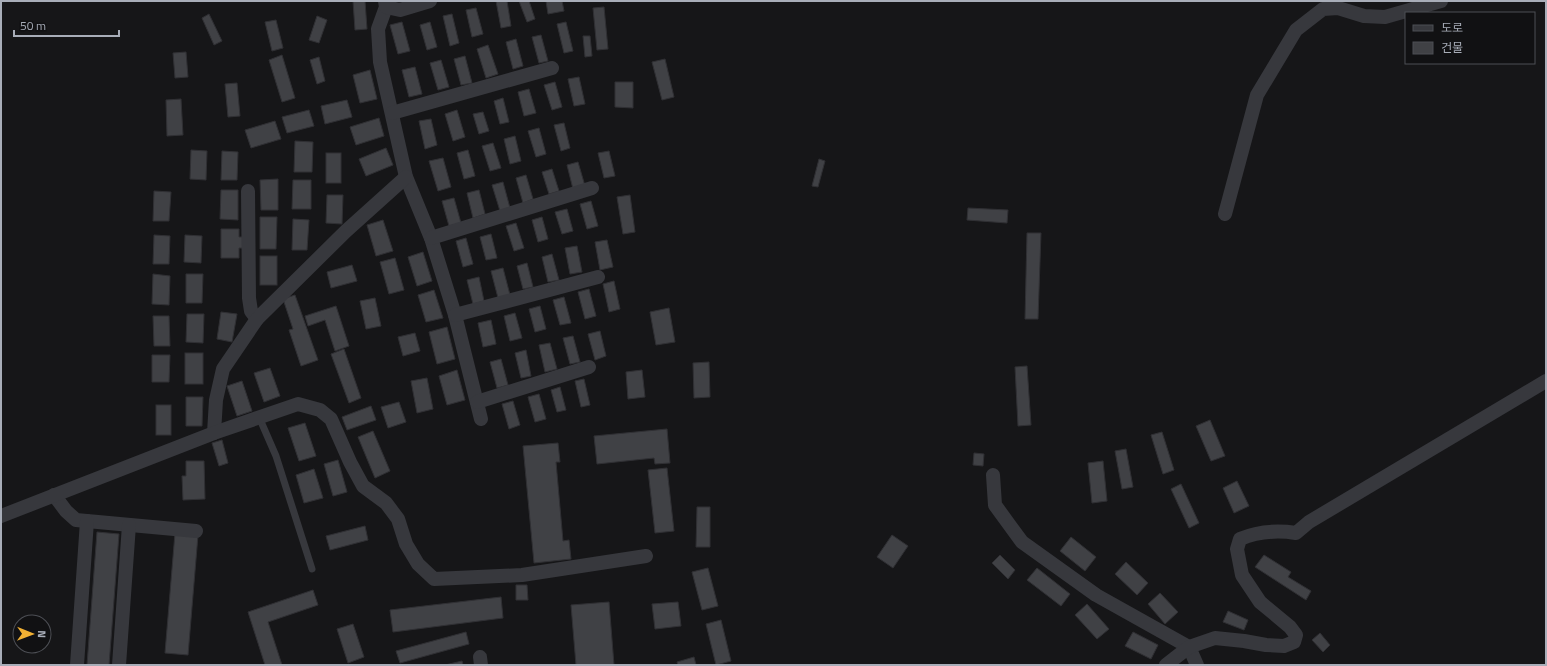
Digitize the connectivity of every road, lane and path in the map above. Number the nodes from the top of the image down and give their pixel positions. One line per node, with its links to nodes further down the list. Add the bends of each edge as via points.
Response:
1 (430, 1): 3 (street, via 400,10)
2 (1441, 1): 9 (street, via 1384,17 1364,16 1338,8 1323,9 1296,30 1257,95)
3 (386, 4): 5 (street, via 378,29 380,62)
4 (552, 68): 5 (street)
5 (392, 113): 6 (street)
6 (406, 177): 10 (street); 13 (street, via 346,231)
7 (592, 188): 10 (street)
8 (248, 191): 13 (street, via 248,298 251,311)
9 (1226, 214)
10 (431, 238): 12 (street)
11 (598, 277): 12 (street)
12 (455, 315): 16 (street)
13 (257, 319): 19 (street, via 223,369 216,400)
14 (589, 367): 16 (street)
15 (1546, 381): 28 (street, via 1309,522 1296,533 1265,531 1240,539 1237,549 1242,575 1260,602 1290,627 1296,635 1294,642 1284,646 1215,638)
16 (477, 402): 18 (street)
17 (259, 417): 19 (street); 26 (street, via 298,404 320,410 331,419 363,486 386,504 398,519 406,544 418,564 434,579 522,574); 27 (lane, via 276,456)
18 (481, 419)
19 (214, 433): 21 (street)
20 (993, 475): 28 (street, via 995,506 1022,542 1096,595)
21 (54, 495): 22 (street); 23 (street, via 76,520)
22 (1, 516)
23 (87, 521): 24 (street); 29 (street)
24 (129, 525): 25 (street); 30 (street)
25 (196, 531)
26 (646, 556)
27 (312, 569)
28 (1189, 647): 31 (street); 32 (street)
29 (77, 665)
30 (119, 665)
31 (1166, 665)
32 (1197, 665)

